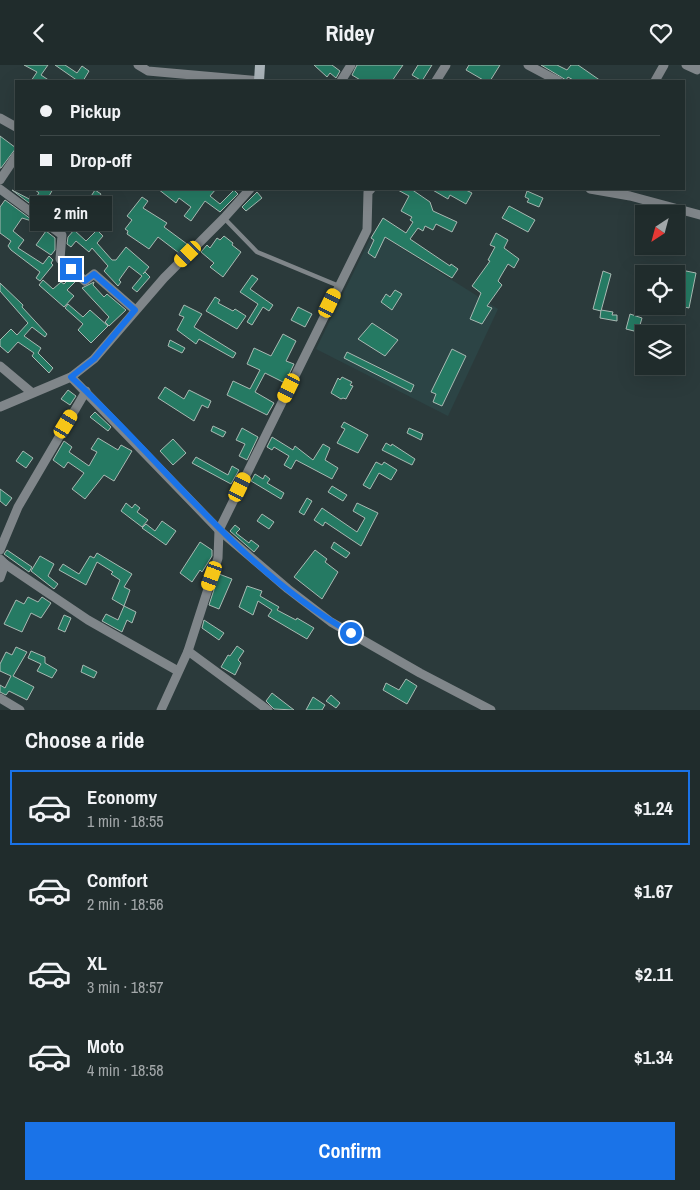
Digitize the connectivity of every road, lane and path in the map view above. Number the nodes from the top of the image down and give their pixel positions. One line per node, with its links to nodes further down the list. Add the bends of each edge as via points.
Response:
1 (138, 65): 9 (street, via 148,71)
2 (260, 65): 10 (street)
3 (351, 65): 11 (street)
4 (446, 65): 12 (street)
5 (528, 65): 13 (street)
6 (664, 65): 14 (street)
7 (686, 65): 8 (street, via 697,70)
8 (700, 65)
9 (249, 80)
10 (260, 80)
11 (341, 80)
12 (437, 80)
13 (556, 80)
14 (656, 80)
15 (0, 118): 16 (street)
16 (15, 126)
17 (15, 158): 18 (street)
18 (0, 180)
19 (0, 189): 27 (street, via 62,235 60,259 65,264 85,281 94,274)
20 (249, 190): 25 (street)
21 (370, 190): 26 (street, via 367,230)
22 (600, 190): 23 (street)
23 (631, 193): 24 (street)
24 (700, 215)
25 (224, 218): 26 (lane, via 257,252); 27 (street)
26 (339, 286): 33 (street)
27 (135, 310): 29 (street, via 94,359)
28 (0, 365): 31 (street)
29 (71, 377): 30 (street); 31 (street)
30 (86, 391): 33 (street); 34 (street, via 18,507)
31 (31, 392): 32 (street)
32 (0, 407)
33 (219, 530): 37 (street, via 218,558); 43 (street, via 332,622)
34 (0, 549)
35 (2, 561): 36 (street); 38 (street, via 88,620)
36 (0, 578)
37 (188, 651): 38 (street); 42 (street)
38 (178, 671): 41 (street)
39 (0, 698): 40 (street)
40 (20, 710)
41 (161, 710)
42 (268, 710)
43 (491, 710)

